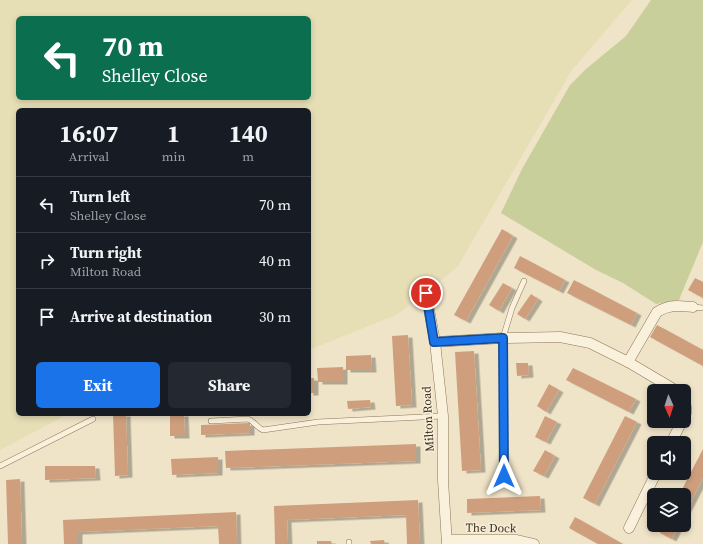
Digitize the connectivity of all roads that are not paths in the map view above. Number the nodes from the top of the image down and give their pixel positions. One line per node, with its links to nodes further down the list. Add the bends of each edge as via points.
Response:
1 (524, 281): 5 (lane)
2 (426, 293): 6 (street, Milton Road)
3 (692, 307): 4 (lane); 7 (street, via 671,306 657,312)
4 (703, 308)
5 (503, 338): 6 (street); 7 (street, via 560,337 590,343); 13 (lane)
6 (434, 342): 9 (street, Milton Road)
7 (628, 362): 8 (street)
8 (665, 384)
9 (443, 416): 11 (lane, via 318,422 263,430 248,419); 16 (street, Milton Road, via 443,480)
10 (93, 419): 12 (lane)
11 (211, 421)
12 (0, 466)
13 (504, 476)
14 (653, 480): 15 (street)
15 (629, 528)
16 (447, 542): 17 (street, The Dock, via 517,540)
17 (534, 544)

